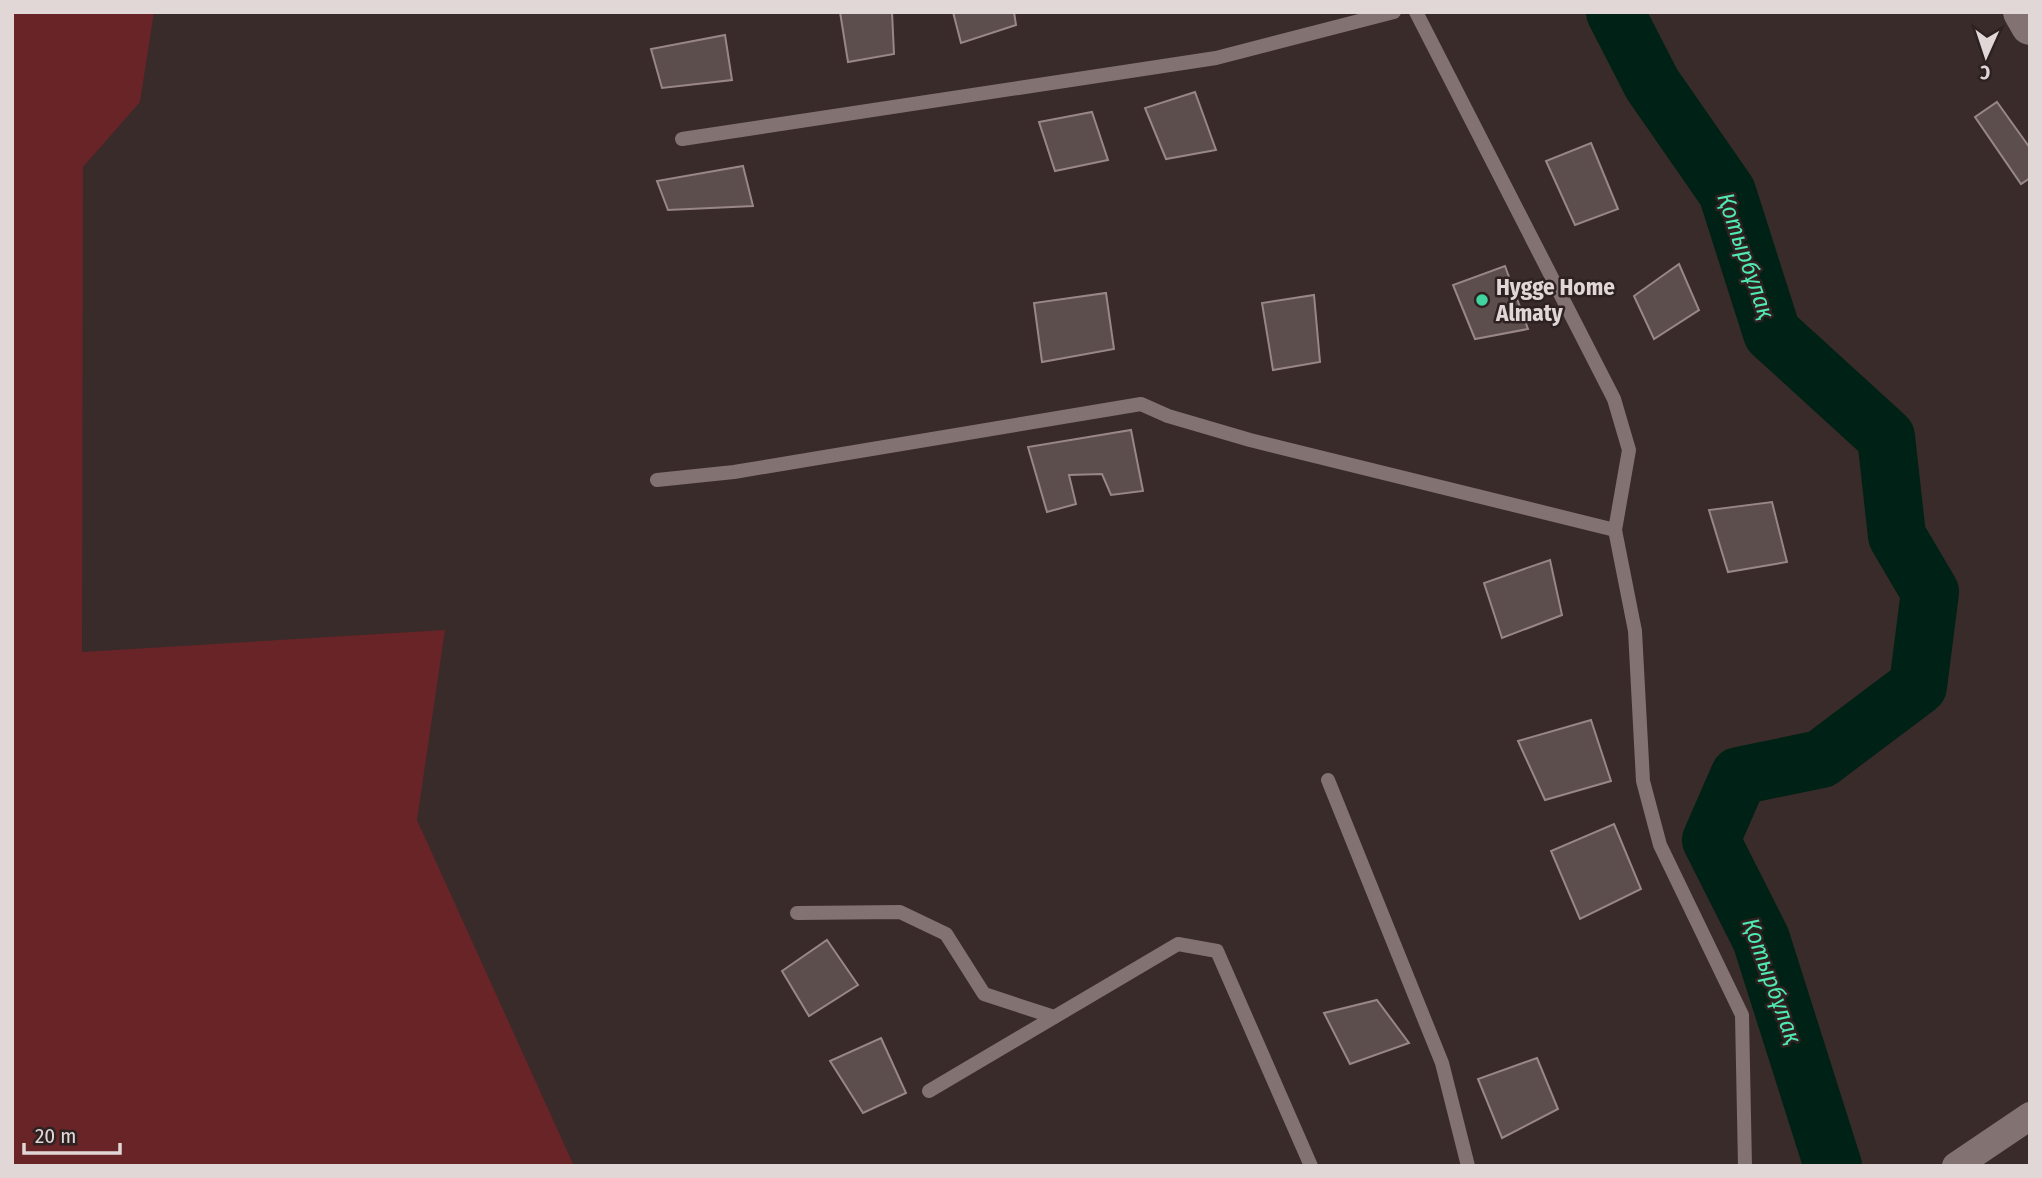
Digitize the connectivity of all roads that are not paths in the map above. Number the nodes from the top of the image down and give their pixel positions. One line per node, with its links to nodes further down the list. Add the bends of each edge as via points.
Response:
1 (1394, 12): 5 (lane, via 1216,58)
2 (1416, 12): 7 (lane, via 1614,399 1629,450)
3 (2022, 12): 4 (street)
4 (2030, 26)
5 (682, 139)
6 (657, 480): 7 (lane, via 734,472 1141,404 1250,440)
7 (1615, 530): 15 (lane, via 1635,631 1643,781 1660,845 1742,1016)
8 (1328, 780): 14 (lane, via 1442,1063)
9 (797, 914): 10 (lane, via 900,912 946,934 984,994)
10 (1054, 1017): 11 (lane); 13 (lane, via 1178,944 1217,951)
11 (929, 1091)
12 (2030, 1116): 16 (street)
13 (1311, 1166)
14 (1468, 1166)
15 (1745, 1166)
16 (1956, 1166)

